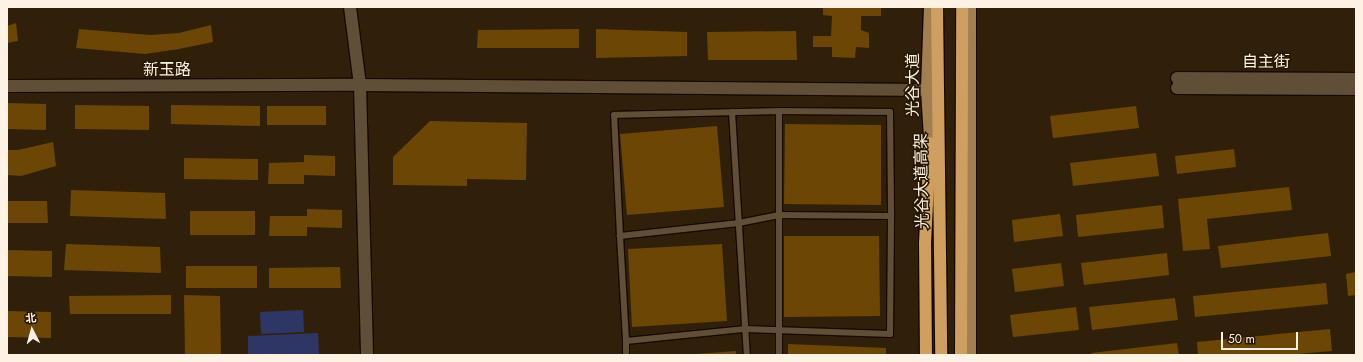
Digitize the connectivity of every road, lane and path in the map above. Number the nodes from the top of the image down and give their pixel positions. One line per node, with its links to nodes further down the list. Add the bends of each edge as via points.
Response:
1 (350, 7): 8 (street)
2 (931, 7): 6 (highway); 11 (main road, 光谷大道)
3 (936, 7): 6 (highway, 光谷大道高架)
4 (962, 7): 19 (highway)
5 (970, 7): 32 (main road)
6 (936, 64): 29 (highway, 光谷大道高架)
7 (1356, 79): 10 (street, 自主街, via 1177,83)
8 (360, 85): 9 (street, 新玉路); 11 (street, 新玉路); 23 (street)
9 (7, 86)
10 (1356, 89)
11 (927, 90): 14 (main road, 光谷大道)
12 (779, 111): 13 (lane); 15 (lane); 16 (lane, via 890,112)
13 (732, 112): 17 (lane); 18 (lane, via 614,115)
14 (930, 143): 27 (highway); 28 (main road, 光谷大道, via 935,225)
15 (779, 215): 16 (lane); 17 (lane); 21 (lane)
16 (891, 216): 21 (lane, via 890,334)
17 (739, 223): 18 (lane); 20 (lane)
18 (620, 236): 22 (lane)
19 (961, 322): 30 (highway); 31 (highway)
20 (745, 329): 21 (lane); 22 (lane); 25 (lane)
21 (779, 330): 26 (lane)
22 (626, 341): 24 (lane)
23 (367, 355)
24 (626, 355)
25 (747, 355)
26 (779, 355)
27 (926, 355)
28 (936, 355)
29 (941, 355)
30 (960, 355)
31 (967, 355)
32 (970, 355)

